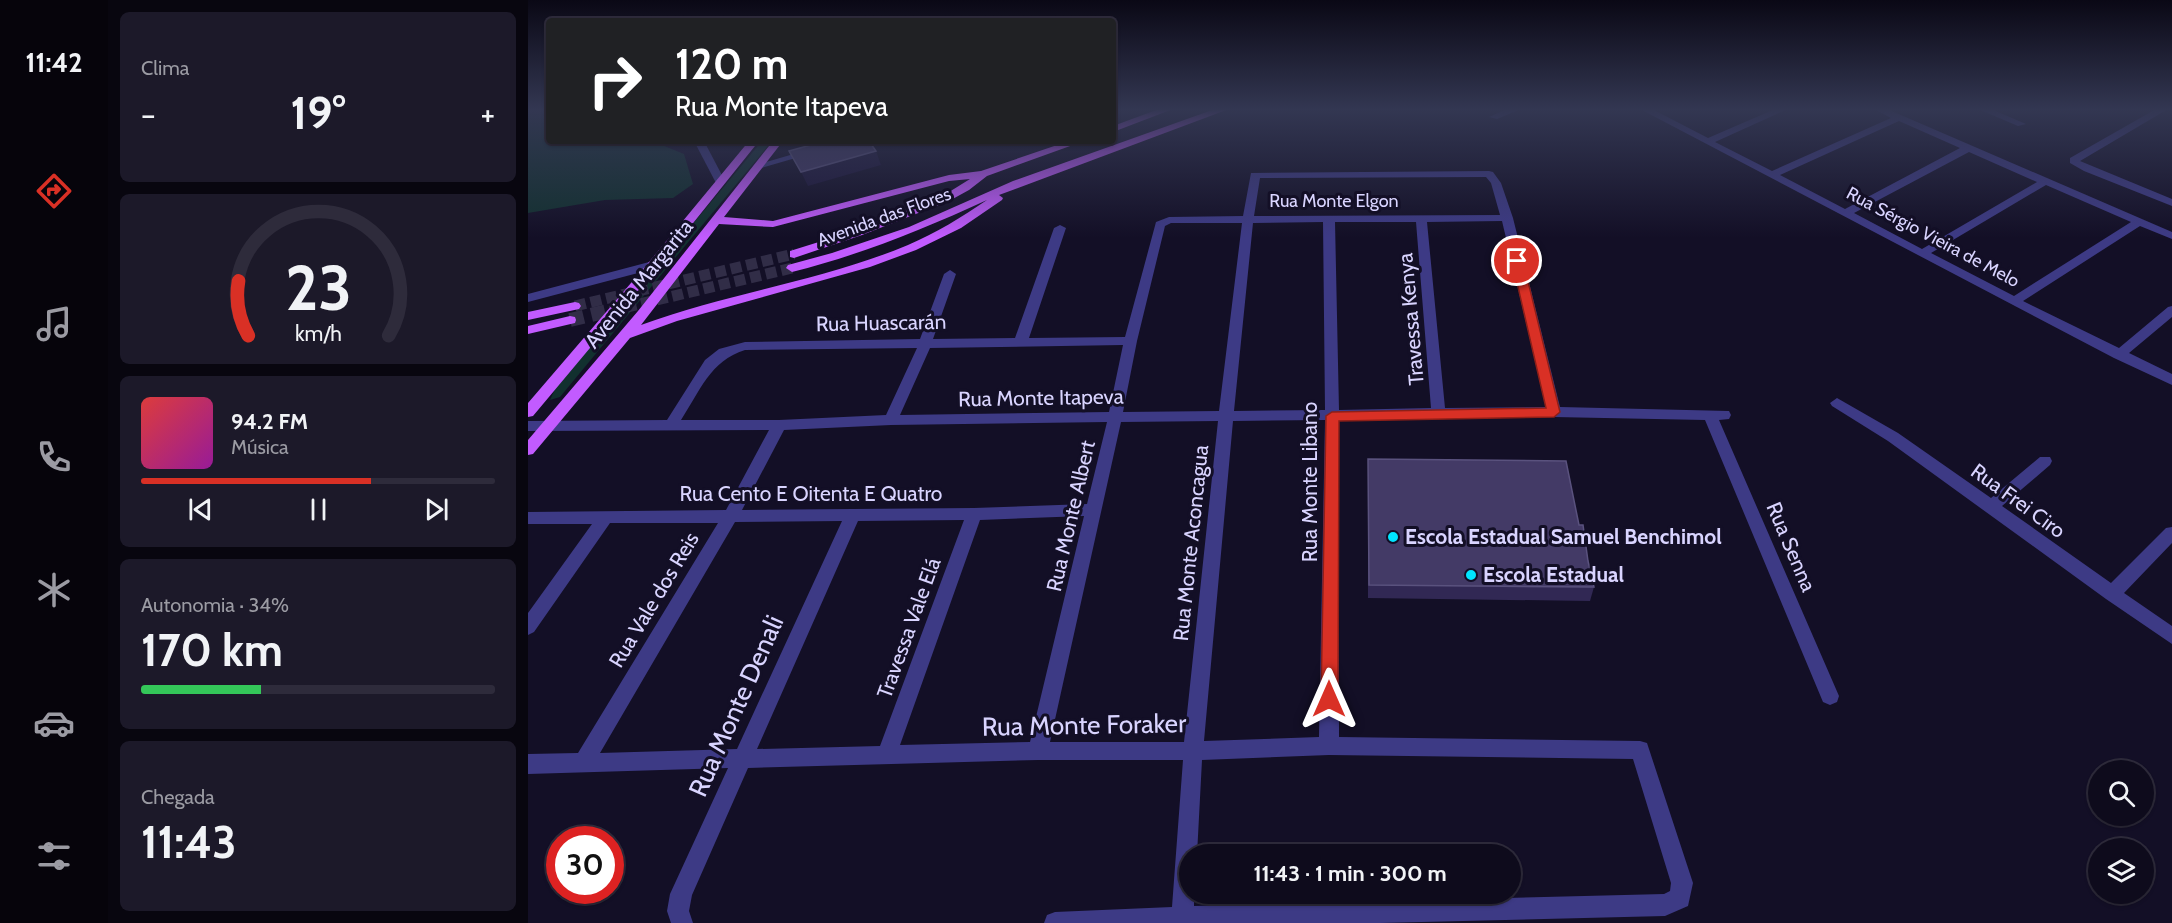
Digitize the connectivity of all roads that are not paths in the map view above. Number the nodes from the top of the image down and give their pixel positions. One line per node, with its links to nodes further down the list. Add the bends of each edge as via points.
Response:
1 (705, 152): 15 (street)
2 (745, 152): 15 (main road, Avenida Margarita)
3 (769, 152): 12 (main road, Avenida Margarita)
4 (809, 152): 12 (street)
5 (1047, 152): 13 (main road, Avenida das Flores)
6 (1104, 152): 17 (main road, Avenida das Flores)
7 (1730, 152): 14 (street, Rua Sérgio Vieira de Melo)
8 (1814, 152): 14 (street)
9 (1960, 152): 19 (street)
10 (1978, 152): 16 (street)
11 (2086, 152): 18 (street, via 2075,162)
12 (758, 166): 24 (main road, Avenida Margarita)
13 (983, 174): 24 (main road, via 938,181 773,224); 30 (main road, Avenida das Flores, via 945,199)
14 (1773, 174): 19 (street, Rua Sérgio Vieira de Melo)
15 (720, 181): 31 (main road, Avenida Margarita)
16 (2046, 181): 26 (street); 29 (street)
17 (1017, 183): 32 (main road, Avenida das Flores, via 913,229); 41 (main road, via 963,222 899,251 667,319)
18 (2172, 203)
19 (1846, 212): 29 (street, Rua Sérgio Vieira de Melo)
20 (1507, 218): 21 (street, Rua Monte Aconcagua, via 1496,183 1489,174 1256,174); 23 (street, Rua Monte Elgon); 49 (street)
21 (1248, 219): 22 (street, Rua Monte Elgon); 25 (street, Rua Monte Elgon); 52 (street, Rua Monte Aconcagua)
22 (1329, 219): 23 (street, Rua Monte Elgon); 53 (street, Rua Monte Libano)
23 (1421, 219): 50 (street, Travessa Kenya)
24 (717, 220): 41 (main road, Avenida Margarita)
25 (1162, 222): 43 (street, Rua Monte Albert)
26 (2139, 222): 28 (street); 35 (street)
27 (1060, 228): 42 (street)
28 (2172, 236)
29 (1923, 253): 35 (street, Rua Sérgio Vieira de Melo)
30 (794, 254)
31 (653, 265): 34 (street); 48 (main road, Avenida Margarita)
32 (792, 268)
33 (950, 274): 44 (street)
34 (528, 298)
35 (2014, 301): 45 (street, Rua Sérgio Vieira de Melo)
36 (575, 306): 38 (main road)
37 (2172, 310): 45 (street)
38 (528, 316)
39 (570, 320): 40 (main road)
40 (528, 330)
41 (626, 335): 59 (main road, Avenida Margarita)
42 (1021, 341): 43 (street, Rua Huascarán); 44 (street, Rua Huascarán)
43 (1130, 341): 54 (street, Rua Monte Albert)
44 (925, 344): 55 (street); 56 (street, Rua Huascarán, via 745,346 724,352 710,363)
45 (2119, 355): 46 (street, Rua Sérgio Vieira de Melo)
46 (2172, 380)
47 (1837, 403): 62 (street, Rua Frei Ciro, via 1893,437)
48 (528, 412)
49 (1554, 412): 50 (street, Rua Monte Itapeva); 51 (street, Rua Monte Itapeva)
50 (1439, 415): 53 (street, Rua Monte Itapeva)
51 (1717, 415): 73 (street, Rua Senna)
52 (1227, 416): 53 (street, Rua Monte Itapeva); 54 (street, Rua Monte Itapeva); 76 (street, Rua Monte Aconcagua)
53 (1332, 416): 74 (street, Rua Monte Libano)
54 (1115, 419): 55 (street, Rua Monte Itapeva); 63 (street, Rua Monte Albert)
55 (891, 420): 57 (street, Rua Monte Itapeva)
56 (671, 425): 57 (street, Rua Monte Itapeva); 59 (street, Rua Monte Itapeva)
57 (779, 425): 65 (street, Rua Vale dos Reis)
58 (528, 426): 59 (street, Rua Monte Itapeva)
59 (549, 426): 60 (main road, Avenida Margarita)
60 (528, 450)
61 (2045, 461): 62 (street)
62 (1991, 507): 70 (street, Rua Frei Ciro)
63 (1094, 510): 64 (street, Rua Cento E Oitenta E Quatro); 75 (street, Rua Monte Albert)
64 (974, 514): 66 (street, Rua Cento E Oitenta E Quatro); 77 (street, Travessa Vale Elá)
65 (731, 515): 66 (street, Rua Cento E Oitenta E Quatro); 68 (street, Rua Cento E Oitenta E Quatro); 80 (street, Rua Vale dos Reis)
66 (853, 515): 78 (street, Rua Monte Denali)
67 (528, 518): 68 (street, Rua Cento E Oitenta E Quatro)
68 (605, 518): 71 (street)
69 (2172, 533): 70 (street)
70 (2112, 594): 72 (street, Rua Frei Ciro)
71 (528, 627)
72 (2172, 636)
73 (1830, 696)
74 (1329, 746): 76 (street, Rua Monte Foraker); 81 (street, Rua Monte Foraker, via 1640,750 1682,883 1680,898 1665,905)
75 (1038, 751): 76 (street, Rua Monte Foraker); 77 (street, Rua Monte Foraker)
76 (1193, 751): 81 (street, Rua Monte Aconcagua)
77 (886, 756): 78 (street, Rua Monte Foraker)
78 (741, 760): 80 (street, Rua Monte Foraker); 82 (street, Rua Monte Denali, via 681,894)
79 (528, 764): 80 (street, Rua Monte Foraker)
80 (582, 764)
81 (1182, 917): 83 (street)
82 (681, 922)
83 (1116, 922): 84 (street)
84 (1055, 923)

